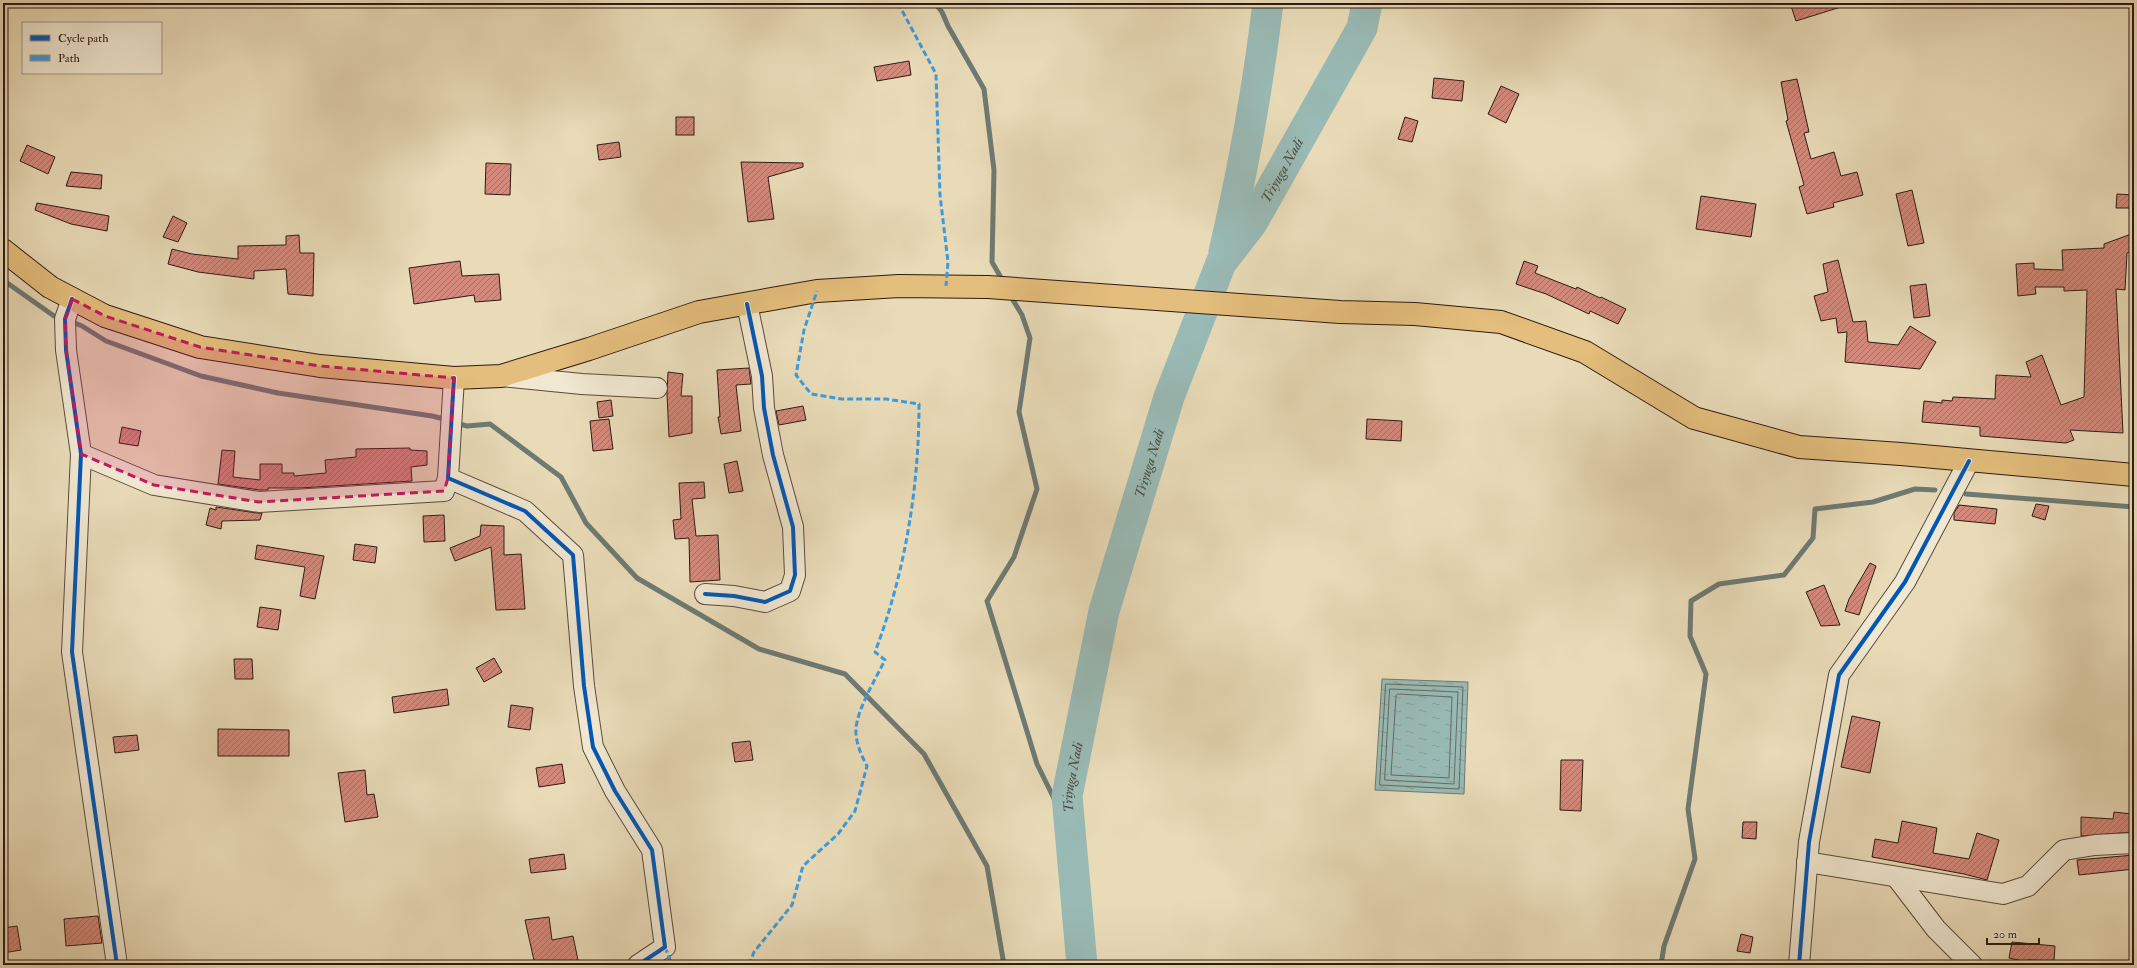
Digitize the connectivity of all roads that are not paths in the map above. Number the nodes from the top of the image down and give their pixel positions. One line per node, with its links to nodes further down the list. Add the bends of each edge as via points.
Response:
1 (3, 250): 2 (main road, via 50,287)
2 (72, 299): 5 (main road, via 105,316 200,347 320,366); 7 (street, via 64,320)
3 (746, 304): 4 (main road, via 699,312 589,350); 8 (main road, via 825,291 899,286 988,287 1340,312 1415,314 1501,322 1585,352 1694,418 1799,447); 11 (street, via 762,376 764,408 772,455 793,527 795,575 790,591 765,602)
4 (501, 376): 5 (main road); 6 (street)
5 (454, 378): 10 (street)
6 (658, 388)
7 (81, 454): 10 (street, via 154,485 259,502 444,491); 15 (street, via 72,652)
8 (1968, 461): 9 (main road); 13 (street, via 1904,582 1838,675)
9 (2134, 475)
10 (448, 478): 16 (street, via 525,511 573,556 584,686 593,748 615,791 652,850 665,947)
11 (705, 594)
12 (2134, 843): 14 (street, via 2064,850 2028,886 2003,894)
13 (1807, 862): 14 (street); 17 (street)
14 (1897, 878): 18 (street, via 1936,929)
15 (117, 965)
16 (638, 965)
17 (1799, 965)
18 (1972, 965)

